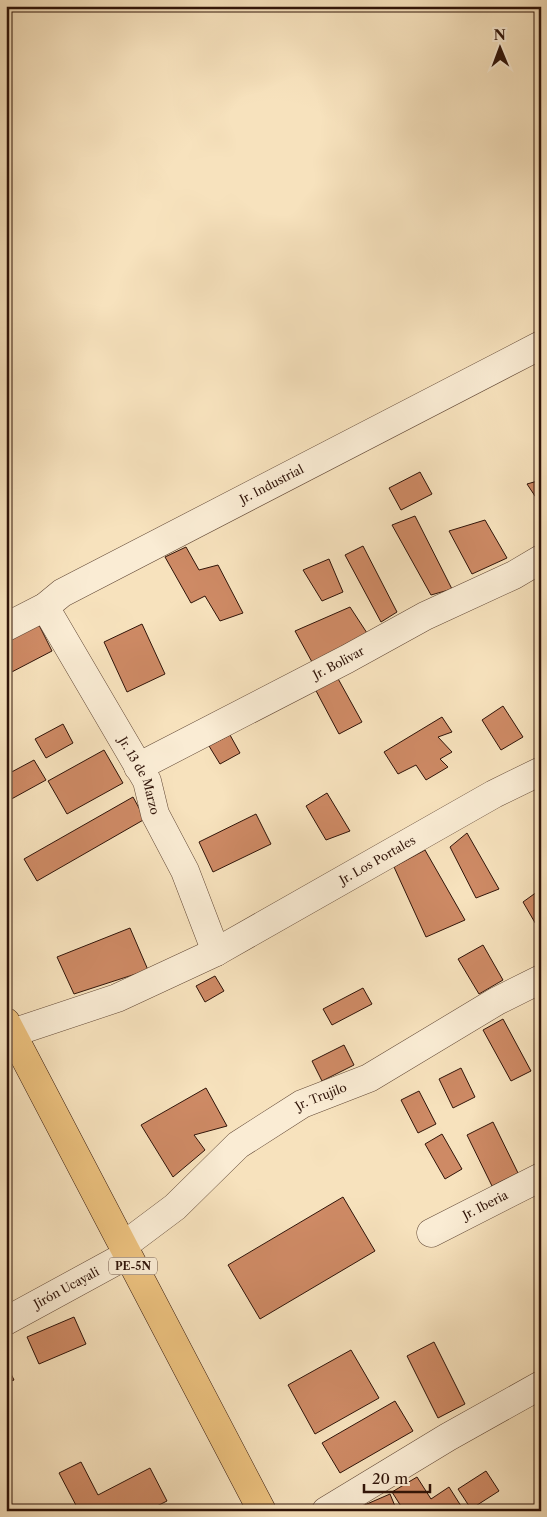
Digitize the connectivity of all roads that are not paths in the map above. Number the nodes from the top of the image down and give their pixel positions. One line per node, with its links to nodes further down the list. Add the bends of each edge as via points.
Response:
1 (541, 345): 3 (street, Jr. Industrial, via 62,593)
2 (541, 560): 5 (street, Jr. Bolivar, via 425,616)
3 (46, 607): 4 (street, Jr. Industrial); 5 (street, Jr. 13 de Marzo)
4 (6, 628)
5 (138, 767): 7 (street, Jr. 13 de Marzo, via 147,781 155,814 185,871)
6 (541, 771): 7 (street, Jr. Los Portales, via 494,794)
7 (216, 952): 9 (street, Jr. Los Portales, via 117,998)
8 (541, 979): 12 (street, Jr. Trujilo, via 497,1001 369,1078 302,1104 238,1145 176,1207)
9 (8, 1030): 12 (highway, PE-5N)
10 (541, 1177): 11 (street, Jr. Iberia)
11 (431, 1233)
12 (125, 1251): 13 (street, Jirón Ucayali); 15 (highway, PE-5N)
13 (6, 1321)
14 (541, 1385): 16 (street)
15 (262, 1511)
16 (326, 1511)

